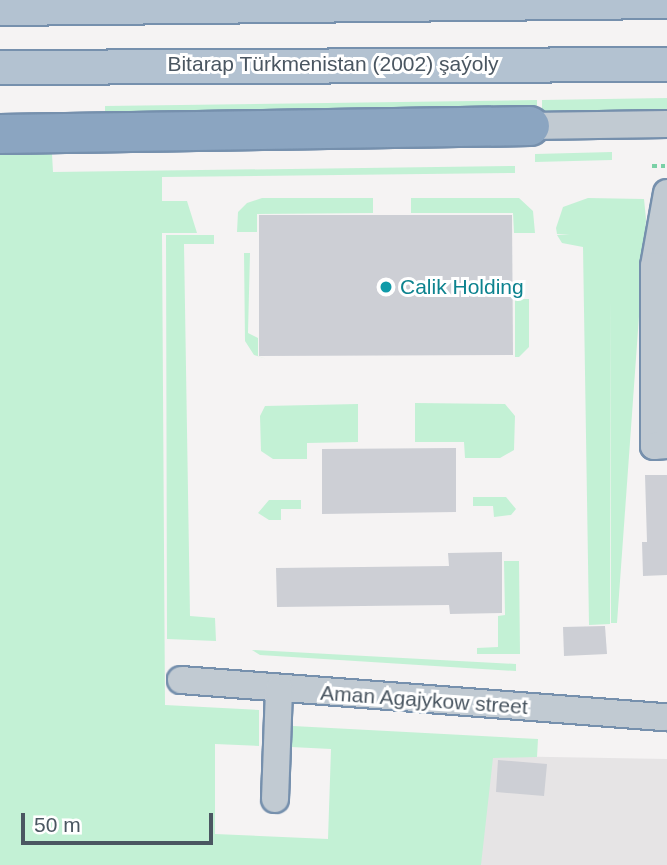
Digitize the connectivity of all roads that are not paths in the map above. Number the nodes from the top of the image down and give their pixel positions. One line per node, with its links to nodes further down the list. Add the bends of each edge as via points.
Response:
1 (667, 1): 2 (main road)
2 (0, 8)
3 (667, 64): 4 (main road, Bitarap Türkmenistan (2002) şaýoly)
4 (0, 67)
5 (667, 124): 6 (street)
6 (530, 126): 7 (highway)
7 (0, 134)
8 (667, 193): 9 (street, via 654,266 654,446)
9 (667, 445)
10 (181, 680): 11 (street, Aman Agajykow street)
11 (279, 689): 12 (street, Aman Agajykow street); 13 (street)
12 (667, 717)
13 (275, 799)

